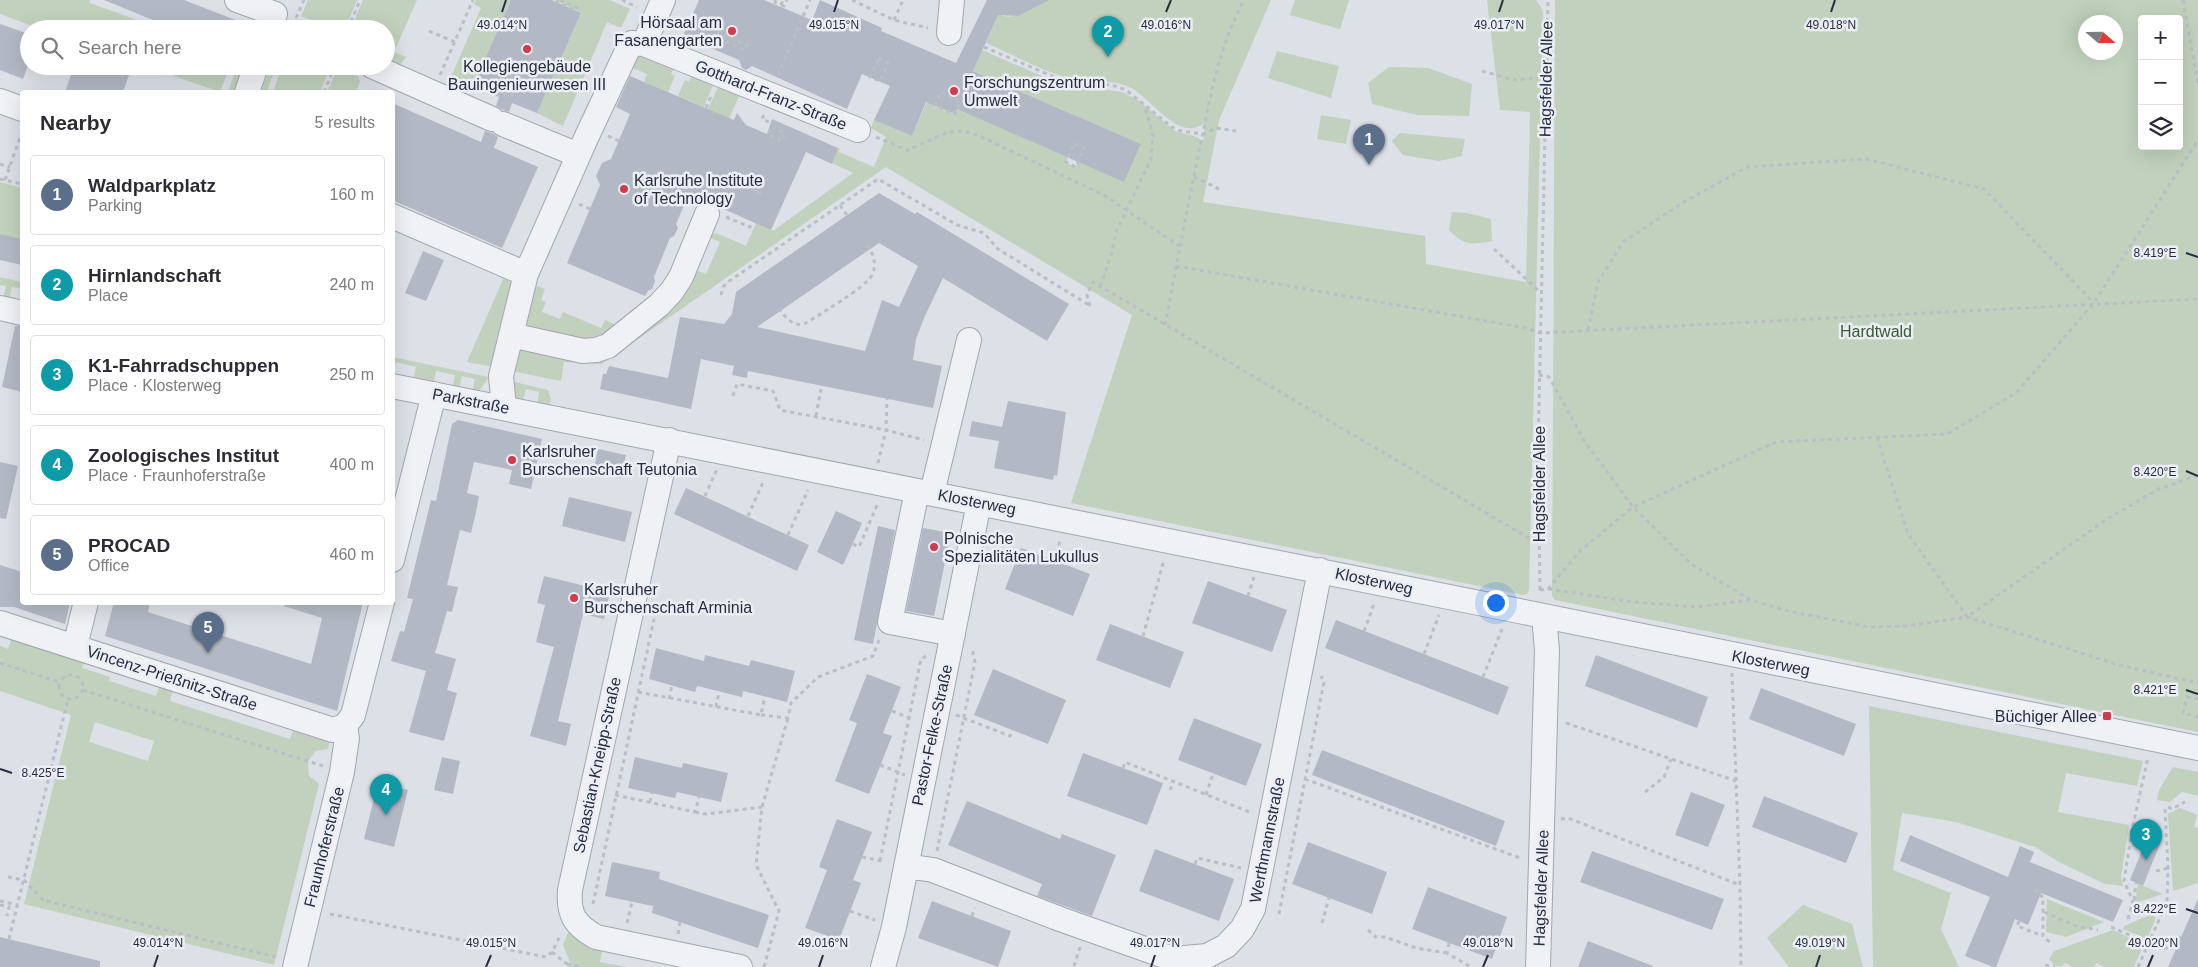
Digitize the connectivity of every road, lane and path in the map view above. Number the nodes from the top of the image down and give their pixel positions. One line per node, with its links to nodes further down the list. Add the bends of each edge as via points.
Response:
1 (237, 0): 18 (street)
2 (360, 0): 19 (path)
3 (473, 0): 24 (path)
4 (559, 0): 4 (path, via 557,2 577,11 578,8)
5 (663, 0): 25 (street)
6 (776, 0): 16 (path)
7 (783, 0): 8 (path, via 781,5 784,6)
8 (787, 0): 17 (path)
9 (809, 0): 38 (path)
10 (852, 0): 20 (path)
11 (903, 0): 20 (path)
12 (952, 0): 23 (street)
13 (1244, 0): 48 (path, via 1217,68)
14 (2183, 0): 33 (path)
15 (1547, 1): 32 (path, Hagsfelder Allee)
16 (774, 4)
17 (784, 8)
18 (276, 19)
19 (352, 20)
20 (894, 20): 23 (path)
21 (429, 30): 24 (path)
22 (716, 32): 22 (path, via 714,36 745,50 747,45)
23 (949, 33)
24 (455, 42): 37 (path)
25 (644, 44): 38 (street, Gotthard-Franz-Straße); 53 (street, via 632,43 628,49)
26 (984, 47): 42 (path, via 1064,81 1112,85 1126,90)
27 (1482, 71): 32 (path, via 1514,80)
28 (872, 72): 28 (path, via 878,58 888,62 880,81 870,77)
29 (253, 75): 34 (street)
30 (331, 75): 35 (path)
31 (392, 75): 37 (street)
32 (1546, 77): 78 (path, Hagsfelder Allee)
33 (2198, 84)
34 (248, 90)
35 (325, 90)
36 (941, 92): 36 (path, via 960,101 955,114 934,106)
37 (433, 93): 53 (street)
38 (769, 95): 45 (street, Gotthard-Franz-Straße)
39 (511, 98): 39 (path, via 519,79 511,76 503,94)
40 (709, 100): 44 (path)
41 (0, 101): 43 (street)
42 (1147, 105): 48 (path, via 1172,127); 67 (path, via 1153,135 1151,159)
43 (20, 108)
44 (706, 108)
45 (858, 130): 67 (path, via 907,150 960,130 977,135 1104,195)
46 (1236, 131): 48 (path, via 1216,128)
47 (768, 134): 47 (path, via 772,127 785,133 782,140)
48 (1203, 134): 57 (path)
49 (20, 138): 56 (path)
50 (612, 138): 52 (path)
51 (2198, 140): 81 (path)
52 (619, 141)
53 (578, 155): 76 (street)
54 (1078, 161): 54 (path, via 1076,167 1066,162 1074,144 1084,148)
55 (0, 164): 56 (path)
56 (10, 167): 60 (path)
57 (1194, 177): 62 (path); 73 (path)
58 (0, 179): 60 (path)
59 (762, 179): 63 (path)
60 (5, 180): 61 (path)
61 (20, 184)
62 (1221, 190)
63 (757, 191)
64 (581, 205): 66 (path)
65 (840, 205): 70 (path); 77 (path, via 878,179 951,222 984,233 998,249 1090,306 1089,289 1093,282); 79 (path, via 728,282)
66 (590, 209)
67 (1126, 211): 73 (path); 77 (path, via 1116,232)
68 (707, 214): 71 (path, via 709,210 750,227); 88 (street, via 672,291 608,346 583,351)
69 (395, 217): 76 (street)
70 (849, 218)
71 (752, 222)
72 (868, 246): 83 (path, via 875,264 869,279 806,323 792,323)
73 (1179, 246): 75 (path)
74 (1494, 249): 78 (path)
75 (1176, 266): 85 (path); 87 (path)
76 (526, 274): 88 (street)
77 (1100, 286): 85 (path)
78 (1541, 293): 87 (path, Hagsfelder Allee)
79 (722, 295)
80 (2198, 298): 81 (path)
81 (2094, 303): 86 (path); 86 (path, via 1984,189 1866,159 1747,167 1684,202 1623,242 1598,282); 102 (path, via 2016,393 1947,434)
82 (0, 308): 84 (street)
83 (779, 308)
84 (20, 313)
85 (1165, 325): 118 (path)
86 (1588, 330): 87 (path)
87 (1540, 333): 90 (path, Hagsfelder Allee)
88 (511, 335): 91 (street)
89 (969, 340): 104 (street)
90 (1539, 375): 113 (path, via 1549,377 1585,442); 118 (path, Hagsfelder Allee)
91 (501, 376): 97 (street); 98 (street)
92 (395, 387): 94 (street, Parkstraße)
93 (821, 389): 100 (path)
94 (434, 394): 97 (street, Parkstraße); 119 (street)
95 (733, 396): 100 (path, via 737,384 773,391 780,410)
96 (887, 400): 101 (path)
97 (480, 403): 98 (street, Parkstraße)
98 (504, 408): 99 (street, Parkstraße)
99 (550, 416): 103 (street, Klosterweg)
100 (816, 416): 101 (path)
101 (886, 430): 104 (path); 109 (path)
102 (1877, 437): 113 (path, via 1776,442); 130 (path, via 1908,534)
103 (669, 440): 105 (street, Klosterweg); 145 (street, Sebastian-Kneipp-Straße)
104 (943, 446): 110 (street)
105 (725, 452): 106 (street, Klosterweg); 111 (path)
106 (773, 462): 107 (street, Klosterweg); 114 (path)
107 (817, 470): 109 (street, Klosterweg); 115 (path)
108 (2198, 475): 130 (path, via 2159,489 2107,519)
109 (880, 483): 110 (street, Klosterweg); 117 (path, via 859,547)
110 (925, 492): 112 (street, Klosterweg); 131 (street)
111 (704, 496)
112 (979, 503): 116 (street, Klosterweg); 134 (street, Pastor-Felke-Straße)
113 (1633, 507): 122 (path, via 1580,551); 125 (path, via 1691,564)
114 (748, 516)
115 (788, 534)
116 (1170, 541): 120 (street, Klosterweg); 135 (path)
117 (853, 544)
118 (1540, 544): 123 (path, Hagsfelder Allee)
119 (395, 548)
120 (1320, 570): 121 (street, Klosterweg); 139 (street, Werthmannstraße)
121 (1383, 582): 124 (street, Klosterweg); 133 (path)
122 (1548, 589): 123 (path); 125 (path, via 1634,602 1697,607)
123 (1540, 590): 129 (path, Hagsfelder Allee)
124 (1446, 596): 128 (street, Klosterweg); 137 (path)
125 (1751, 600): 130 (path, via 1788,612 1870,627 1907,626)
126 (85, 605): 136 (street)
127 (381, 605): 159 (street, via 352,716)
128 (1510, 609): 129 (street, Klosterweg); 141 (path)
129 (1544, 616): 138 (street, Klosterweg); 158 (street, Hagsfelder Allee)
130 (1967, 617): 143 (path, via 2119,665)
131 (890, 622): 134 (street); 156 (path, via 873,656 818,676 791,703)
132 (0, 623): 136 (street, Vincenz-Prießnitz-Straße)
133 (1364, 631)
134 (948, 633): 153 (street, Pastor-Felke-Straße); 157 (path, via 968,636 976,662); 186 (path, via 938,649 921,659)
135 (1143, 636)
136 (75, 646): 159 (street, Vincenz-Prießnitz-Straße, via 327,728)
137 (1424, 654)
138 (1734, 655): 161 (street, Klosterweg); 169 (path, via 1731,679)
139 (1302, 660): 167 (path, via 1314,661 1324,682); 185 (street, Werthmannstraße)
140 (0, 663): 142 (path)
141 (1483, 677)
142 (60, 682): 146 (path, via 66,676 75,675 83,683); 149 (path, via 60,693)
143 (2198, 683)
144 (672, 685): 150 (path)
145 (614, 686): 150 (path); 171 (street, Sebastian-Kneipp-Straße)
146 (83, 690): 149 (path, via 76,699); 164 (path)
147 (720, 692): 152 (path)
148 (765, 696): 154 (path)
149 (68, 699): 195 (path)
150 (669, 699): 152 (path)
151 (2198, 699): 155 (path, via 2187,697 2183,714)
152 (716, 707): 154 (path)
153 (938, 708): 157 (path); 188 (street, Pastor-Felke-Straße)
154 (761, 715): 156 (path)
155 (2198, 717)
156 (788, 718): 181 (path)
157 (964, 718): 160 (path, via 1010,736); 191 (path)
158 (1546, 723): 163 (path, via 1571,723); 184 (street, Hagsfelder Allee)
159 (345, 726): 204 (street, Fraunhoferstraße, via 346,754)
160 (1013, 730)
161 (2153, 739): 162 (street, Klosterweg); 201 (path, via 2126,862 2124,881)
162 (2198, 748)
163 (1671, 759): 169 (path); 174 (path, via 1664,777)
164 (308, 761)
165 (1123, 768): 168 (path, via 1124,762)
166 (1213, 774): 176 (path)
167 (1305, 779): 173 (path); 208 (path)
168 (1174, 781): 172 (path); 176 (path)
169 (1736, 781): 197 (path)
170 (1337, 784): 173 (path)
171 (591, 790): 178 (path); 207 (street, Sebastian-Kneipp-Straße, via 570,890)
172 (1170, 790)
173 (1335, 790): 182 (path)
174 (1645, 792)
175 (652, 793): 178 (path)
176 (1206, 795): 185 (path)
177 (699, 797): 183 (path)
178 (650, 802): 183 (path)
179 (2184, 802): 190 (path, via 2172,809 2167,808)
180 (1384, 803): 182 (path)
181 (762, 807): 183 (path, via 706,814); 230 (path, via 756,865 779,911)
182 (1383, 808): 189 (path, via 1429,822)
183 (695, 812)
184 (1543, 819): 189 (street, Hagsfelder Allee); 197 (path, via 1568,818)
185 (1272, 820): 193 (street, Werthmannstraße)
186 (880, 861)
187 (1195, 864): 193 (path, via 1197,858)
188 (906, 866): 191 (street, Werthmannstraße); 214 (street, Pastor-Felke-Straße)
189 (1542, 866): 233 (street, Hagsfelder Allee)
190 (2168, 868): 192 (path); 220 (path, via 2167,902)
191 (933, 870): 193 (street, Werthmannstraße, via 1060,920 1173,959 1207,956 1226,946 1254,909)
192 (2156, 871)
193 (1262, 872)
194 (8, 877): 195 (path)
195 (24, 880): 203 (path); 225 (path, via 43,900)
196 (2136, 883): 201 (path)
197 (1740, 885): 234 (path)
198 (2037, 889): 206 (path, via 2036,894 2043,897)
199 (1329, 898): 212 (path)
200 (0, 901): 203 (path)
201 (2133, 901): 210 (path)
202 (0, 905): 209 (path, via 9,907)
203 (18, 905): 219 (path)
204 (308, 909): 223 (path, via 546,957); 225 (street, Fraunhoferstraße)
205 (850, 911): 214 (path)
206 (2044, 912): 216 (path, via 2076,926); 217 (path)
207 (571, 913): 223 (path); 229 (street, via 576,924 596,937)
208 (1278, 914)
209 (7, 916)
210 (2128, 919)
211 (2019, 921): 217 (path, via 2017,926)
212 (1322, 922)
213 (2111, 927): 220 (path)
214 (894, 928): 231 (street, Pastor-Felke-Straße)
215 (1368, 930): 224 (path, via 1376,937)
216 (2098, 930)
217 (2043, 936): 222 (path)
218 (2180, 938): 220 (path, via 2177,936 2171,950)
219 (9, 939)
220 (2149, 942): 236 (path)
221 (1449, 943): 224 (path)
222 (2052, 944)
223 (552, 952): 227 (path)
224 (1447, 953): 232 (path)
225 (295, 965)
226 (2045, 965): 235 (path)
227 (567, 966): 228 (path)
228 (580, 967)
229 (740, 967)
230 (764, 967)
231 (883, 967)
232 (1471, 967)
233 (1538, 967)
234 (1741, 967)
235 (2055, 967)
236 (2138, 967)

